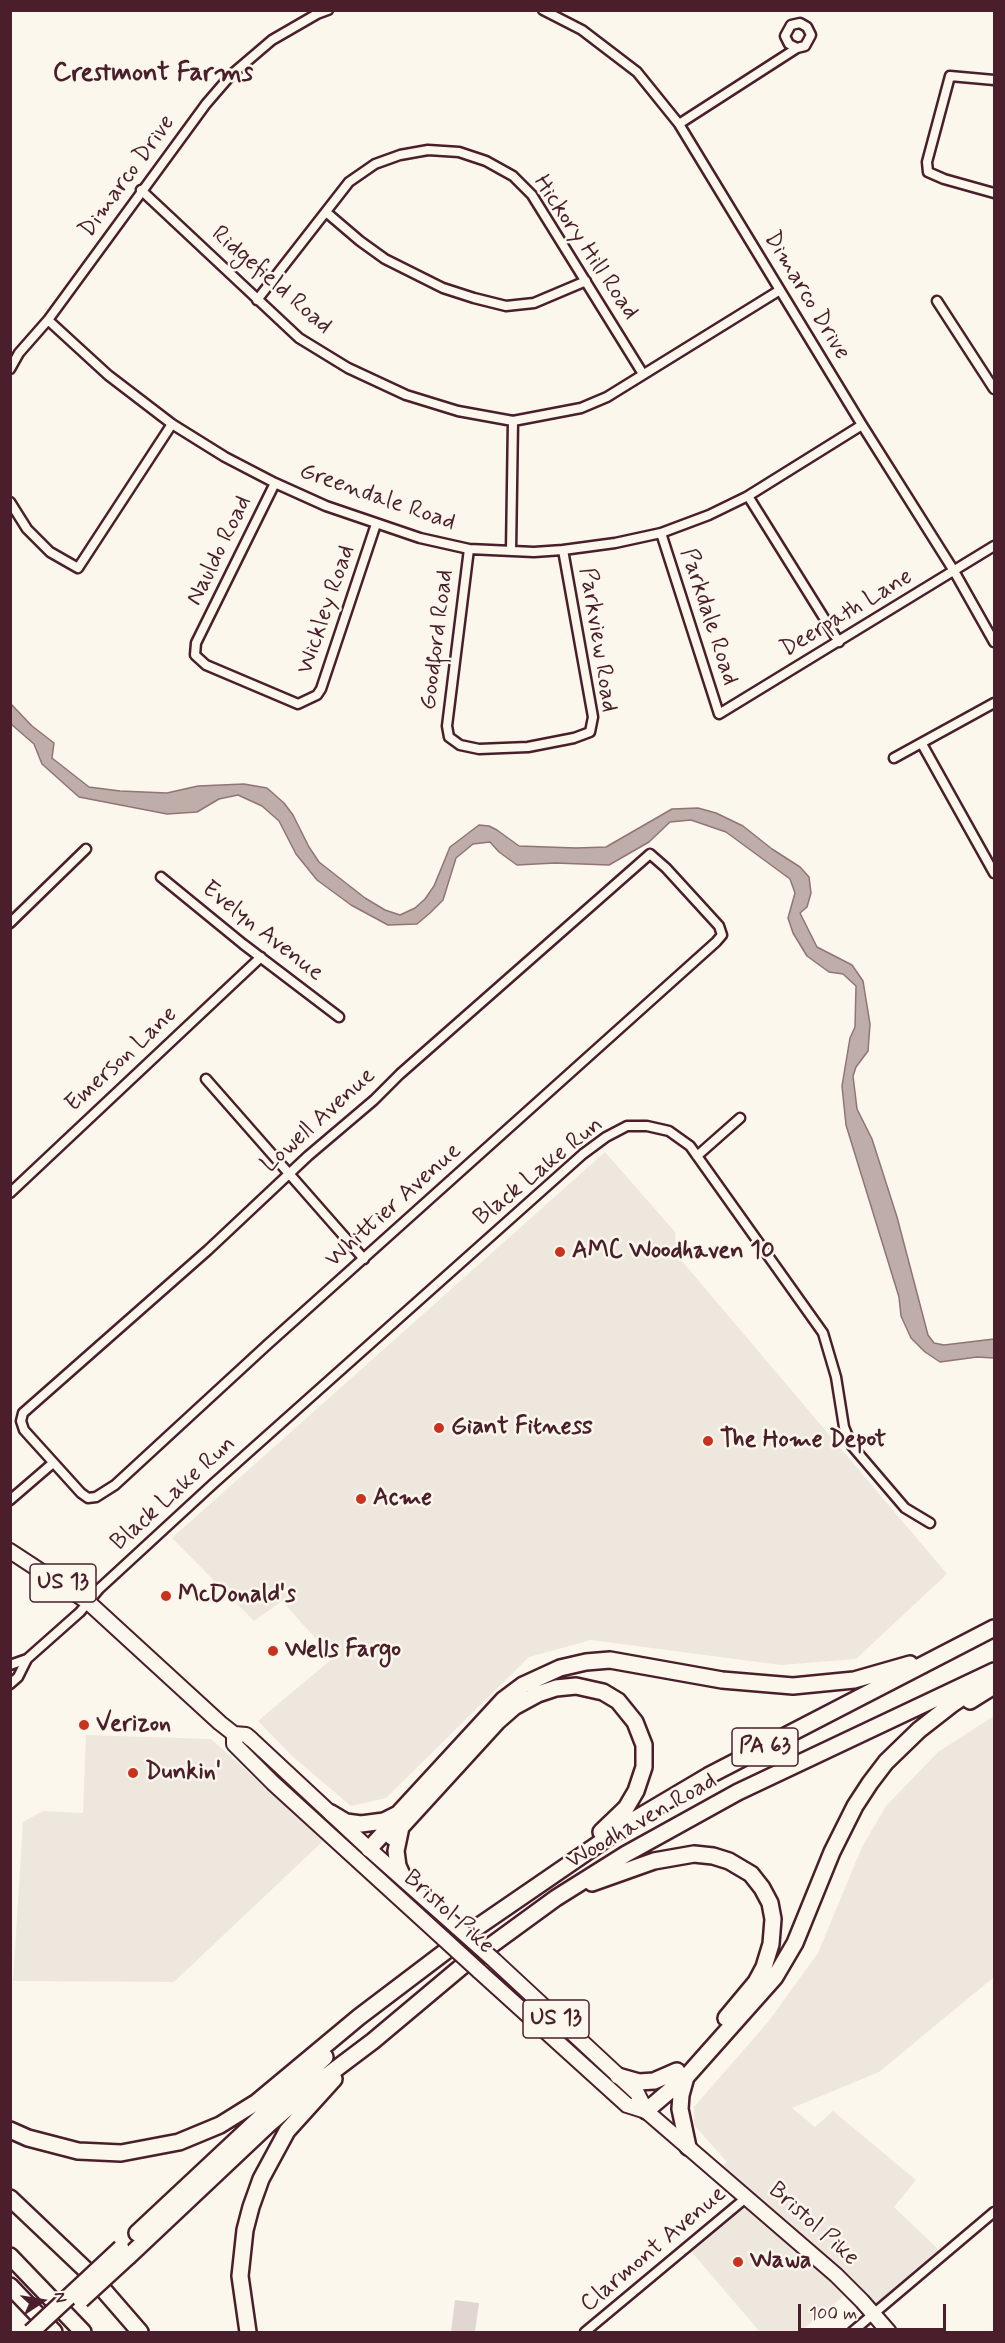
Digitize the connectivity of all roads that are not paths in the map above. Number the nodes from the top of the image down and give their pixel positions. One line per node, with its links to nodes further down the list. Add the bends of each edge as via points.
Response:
1 (328, 10): 6 (street, Dimarco Drive, via 272,40 231,75)
2 (543, 10): 5 (street, Dimarco Drive, via 582,30 637,72)
3 (797, 48): 5 (street)
4 (994, 80): 7 (street, via 950,76 927,162 928,172)
5 (679, 124): 10 (street, Dimarco Drive)
6 (141, 190): 11 (street, Ridgefield Road); 13 (street, Dimarco Drive)
7 (994, 193)
8 (326, 212): 9 (street, via 385,259 443,288 474,298 506,306 534,303); 9 (street, Hickory Hill Road, via 350,182 375,164 428,150 459,152 513,176 532,195); 11 (street, Hickory Hill Road)
9 (586, 281): 15 (street, Hickory Hill Road)
10 (780, 290): 15 (street, Ridgefield Road); 19 (street, Dimarco Drive)
11 (257, 300): 17 (street, Ridgefield Road, via 299,338 348,368 406,395 458,411)
12 (937, 301): 16 (street)
13 (48, 320): 14 (street, Dimarco Drive, via 18,353); 18 (street, Greendale Road, via 108,375)
14 (10, 369)
15 (643, 374): 17 (street, Ridgefield Road, via 582,408)
16 (994, 389)
17 (513, 421): 28 (street)
18 (172, 424): 20 (street, Greendale Road); 22 (street, via 78,568 50,552 27,529)
19 (862, 425): 21 (street, Greendale Road); 29 (street, Dimarco Drive)
20 (275, 483): 23 (street, Greendale Road); 30 (street, Nauldo Road)
21 (748, 496): 24 (street, Greendale Road); 31 (street)
22 (10, 502)
23 (376, 524): 26 (street, Greendale Road); 30 (street, Wickley Road, via 321,689 308,702 298,705 206,665 195,655)
24 (661, 532): 27 (street, Greendale Road); 34 (street, Parkdale Road)
25 (994, 546): 29 (street, Deerpath Lane)
26 (469, 549): 28 (street, Greendale Road); 35 (street, Goodford Road, via 447,726 449,737 460,746 479,749 528,747)
27 (563, 550): 28 (street, Greendale Road); 35 (street, Parkview Road, via 593,717 590,732)
28 (511, 551)
29 (954, 571): 31 (street, Deerpath Lane); 32 (street, Dimarco Drive)
30 (200, 635)
31 (839, 642): 34 (street, Deerpath Lane)
32 (994, 642)
33 (994, 703): 36 (street)
34 (719, 714)
35 (586, 733)
36 (922, 744): 37 (street); 39 (street)
37 (894, 758)
38 (86, 849): 41 (street)
39 (994, 873)
40 (161, 877): 43 (street, Evelyn Avenue)
41 (10, 923)
42 (716, 942): 48 (street, Lowell Avenue, via 722,935 719,926 653,855 647,856); 50 (street, Whittier Avenue)
43 (261, 957): 44 (street, Evelyn Avenue); 49 (street, Emerson Lane)
44 (339, 1017)
45 (206, 1079): 48 (street)
46 (740, 1118): 47 (street)
47 (697, 1156): 53 (street, Black Lake Run, via 823,1333 836,1377 844,1427 852,1446 905,1508); 55 (street, Black Lake Run, via 669,1131 648,1126 627,1126 606,1137 213,1484)
48 (289, 1174): 50 (street); 51 (street, Lowell Avenue, via 23,1413 24,1430)
49 (10, 1193)
50 (364, 1259): 51 (street, Whittier Avenue, via 115,1485 88,1498)
51 (53, 1463): 52 (street)
52 (10, 1500)
53 (930, 1523)
54 (10, 1551): 55 (main road, Bristol Pike / US 13)
55 (88, 1602): 58 (street, Black Lake Run); 65 (main road, Bristol Pike / US 13)
56 (994, 1618): 63 (highway, via 933,1651 889,1666)
57 (994, 1627): 63 (highway, via 876,1675 824,1685); 72 (highway, Woodhaven Road / PA 63, via 666,1800)
58 (27, 1659): 59 (street); 62 (street)
59 (10, 1665)
60 (994, 1671): 73 (highway, Woodhaven Road / PA 63, via 738,1792)
61 (994, 1678): 68 (highway, via 951,1704 899,1749 870,1783)
62 (10, 1684)
63 (793, 1686): 67 (highway, via 732,1682 621,1661 592,1661 560,1668 523,1685 503,1700)
64 (994, 1686): 68 (highway, via 919,1738)
65 (234, 1734): 66 (main road, Bristol Pike / US 13, via 246,1734); 70 (main road, Bristol Pike / US 13, via 234,1744)
66 (332, 1813): 67 (highway, via 346,1822 361,1824); 69 (main road, Bristol Pike / US 13)
67 (400, 1820): 69 (highway); 71 (highway, via 396,1851); 72 (highway, via 521,1702 566,1686 603,1692 624,1708 639,1730 645,1753 642,1775 619,1816)
68 (842, 1833): 76 (highway, via 779,1971)
69 (372, 1852): 70 (main road); 71 (main road, Bristol Pike / US 13)
70 (361, 1864): 78 (main road, Bristol Pike / US 13, bridge, via 627,2105)
71 (404, 1879): 77 (main road, Bristol Pike / US 13, bridge)
72 (544, 1881): 74 (highway, Woodhaven Road / PA 63)
73 (556, 1898): 75 (highway, Woodhaven Road / PA 63, via 460,1968); 76 (highway, via 625,1870 694,1854 737,1864 762,1888 773,1919 764,1967)
74 (413, 1975): 79 (highway, via 257,2102 198,2135 138,2151 100,2153 54,2146); 84 (highway)
75 (373, 2041): 84 (highway, via 291,2104); 93 (highway, via 297,2118 261,2179 241,2255 241,2292)
76 (682, 2074): 77 (highway, via 639,2082); 78 (highway); 80 (highway, via 680,2109)
77 (618, 2076): 78 (main road, Bristol Pike / US 13, via 637,2093)
78 (646, 2111): 80 (main road, Bristol Pike / US 13)
79 (10, 2130)
80 (688, 2146): 81 (main road, Bristol Pike / US 13)
81 (747, 2197): 87 (main road, Bristol Pike / US 13, via 843,2281); 94 (street, Clarmont Avenue)
82 (10, 2198): 92 (highway, via 88,2272)
83 (994, 2212): 87 (street)
84 (125, 2252): 88 (highway, bridge); 89 (highway, bridge)
85 (10, 2256): 91 (highway)
86 (10, 2286): 90 (highway)
87 (874, 2314): 95 (street); 96 (main road, Bristol Pike / US 13)
88 (31, 2332)
89 (46, 2332)
90 (54, 2332)
91 (83, 2332)
92 (140, 2332)
93 (248, 2332)
94 (585, 2332)
95 (852, 2332)
96 (889, 2332)

